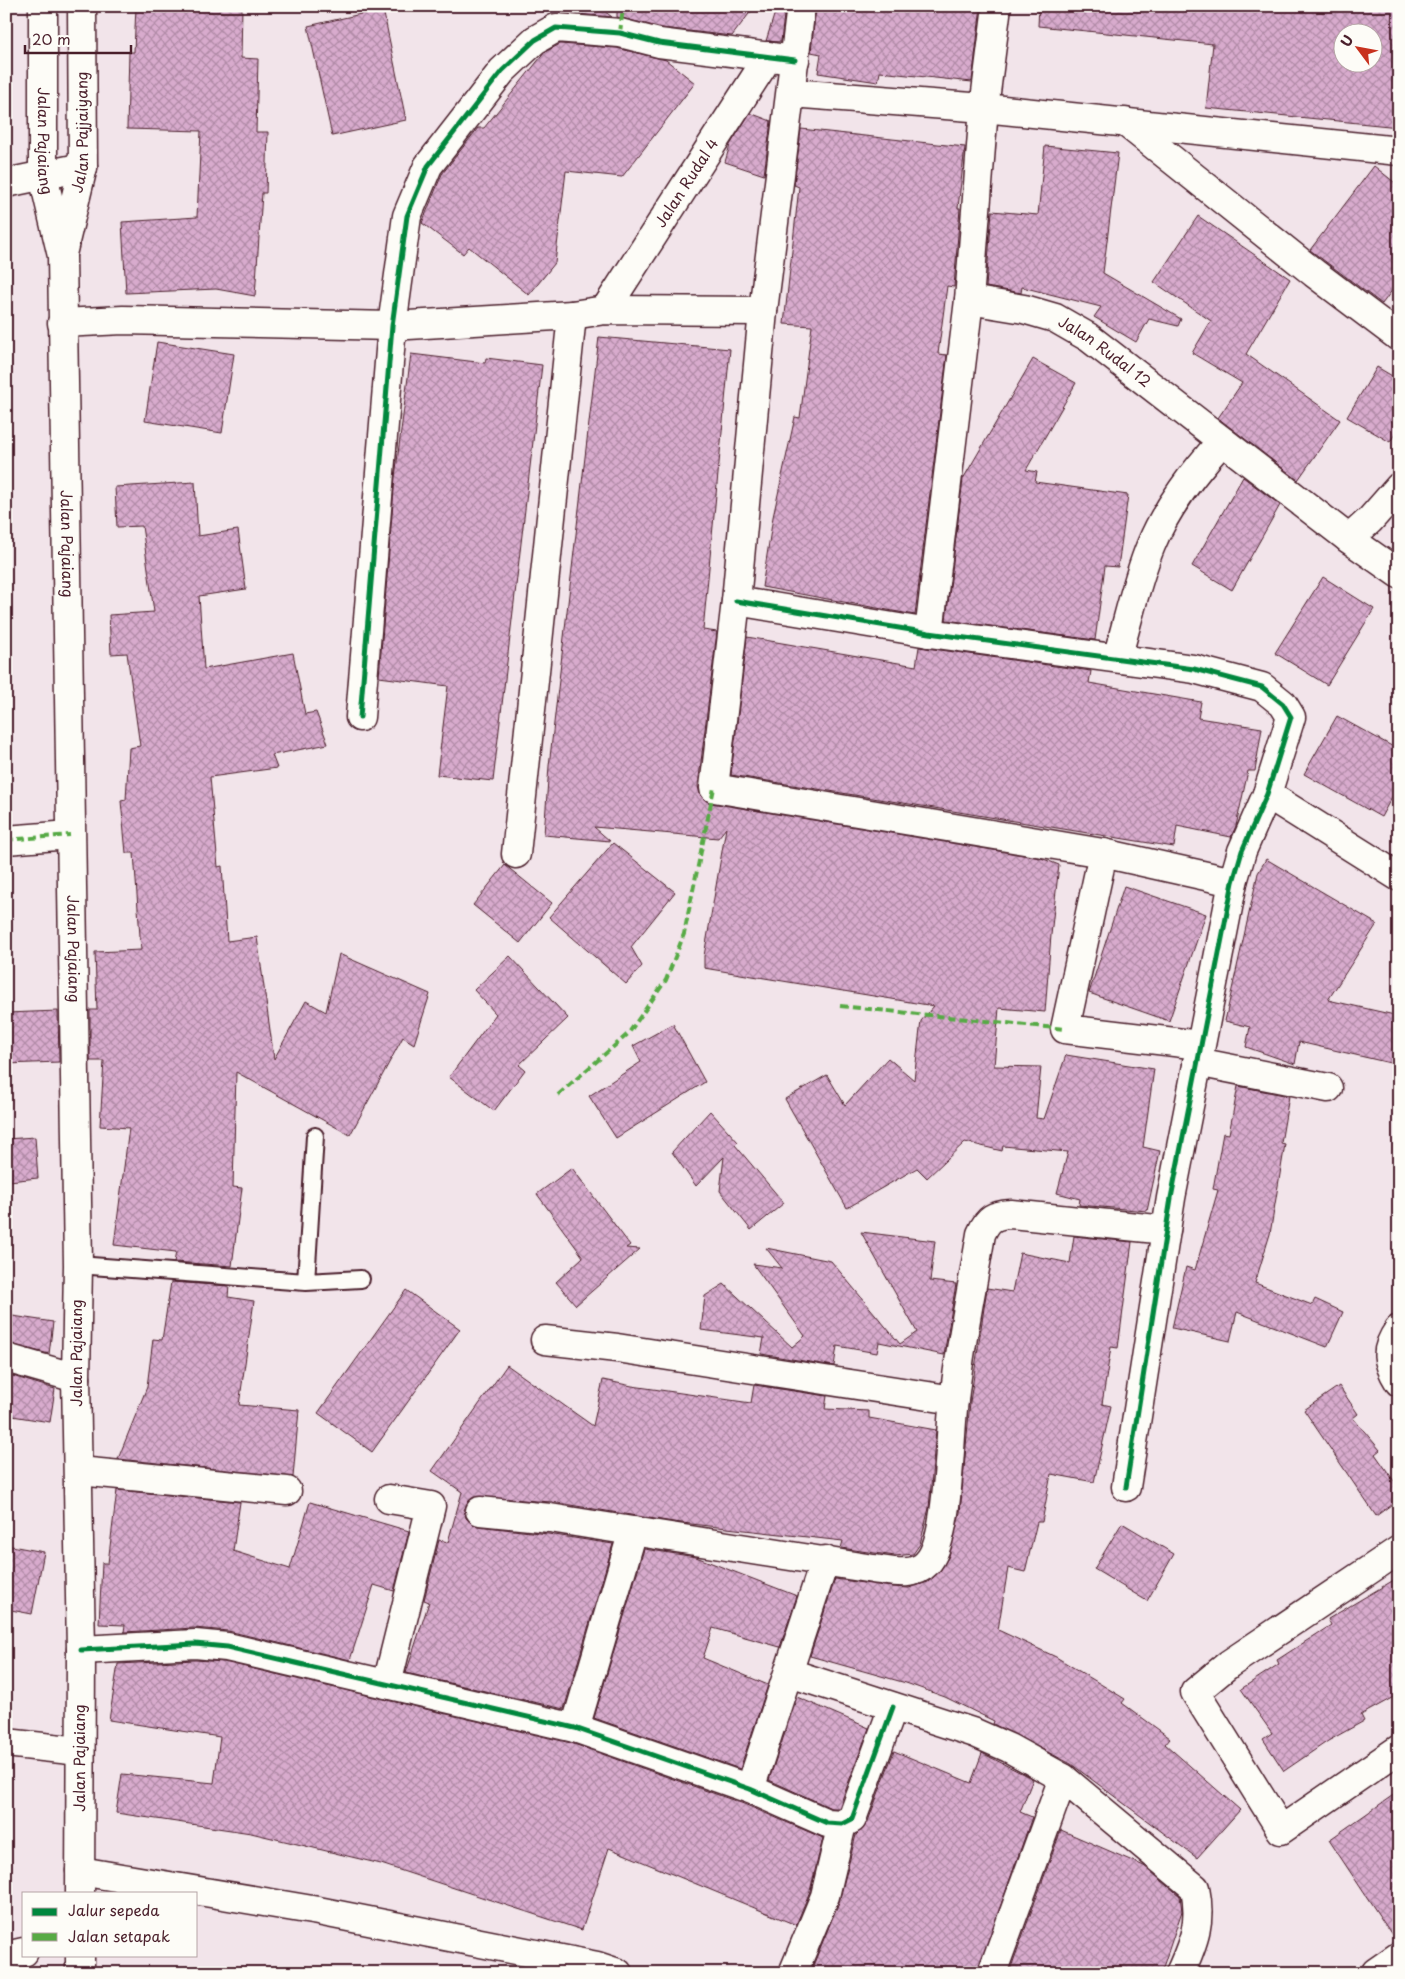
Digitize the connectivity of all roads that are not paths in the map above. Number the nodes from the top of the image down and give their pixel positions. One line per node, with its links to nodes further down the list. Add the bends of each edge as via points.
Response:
1 (43, 6): 12 (street, Jalan Pajaiang)
2 (82, 6): 11 (street, Jalan Pajjaiyang)
3 (801, 6): 6 (street)
4 (998, 6): 8 (street)
5 (769, 56): 6 (street); 16 (street, Jalan Rudal 4); 20 (street, via 589,30 556,28 535,40 502,71 428,166 407,216)
6 (795, 60): 7 (street)
7 (791, 93): 8 (street); 17 (street)
8 (984, 108): 9 (street); 15 (street)
9 (1125, 122): 10 (street); 21 (street)
10 (1399, 151)
11 (83, 167): 12 (street); 14 (street, Jalan Pajjaiyang)
12 (43, 176): 13 (street); 14 (street, Jalan Pajaiang)
13 (6, 183)
14 (62, 256): 19 (street, Jalan Pajaiang)
15 (969, 300): 22 (street, Jalan Rudal 12, via 1055,318 1088,337); 27 (street)
16 (605, 310): 17 (street); 18 (street)
17 (763, 311): 26 (street)
18 (572, 315): 20 (street); 34 (street)
19 (62, 323): 20 (street, via 123,320); 31 (street, Jalan Pajaiang)
20 (392, 326): 29 (street)
21 (1399, 337)
22 (1222, 441): 24 (street, Jalan Rudal 12); 28 (street, via 1192,476 1151,544)
23 (1399, 487): 24 (street)
24 (1349, 538): 25 (street, Jalan Rudal 12)
25 (1399, 574)
26 (736, 601): 27 (street); 33 (street, via 714,788)
27 (929, 633): 28 (street)
28 (1116, 658): 30 (street, via 1194,669 1262,687 1283,704 1291,717)
29 (360, 716)
30 (1268, 794): 35 (street); 36 (street, via 1242,851)
31 (70, 835): 32 (street); 41 (street, Jalan Pajaiang)
32 (6, 840)
33 (1103, 853): 36 (street); 37 (street, via 1065,1029)
34 (516, 854)
35 (1399, 877)
36 (1233, 882): 37 (street)
37 (1199, 1053): 38 (street); 40 (street)
38 (1328, 1088)
39 (316, 1136): 43 (lane)
40 (1166, 1230): 49 (street, via 1011,1214 996,1215 987,1220 981,1234); 51 (street)
41 (78, 1265): 43 (lane); 47 (street, Jalan Pajaiang)
42 (362, 1279): 43 (lane)
43 (306, 1282)
44 (1399, 1329): 48 (street, via 1387,1354 1390,1368)
45 (545, 1340): 49 (street, via 617,1348)
46 (6, 1358): 47 (street)
47 (76, 1378): 50 (street, Jalan Pajaiang)
48 (1399, 1382)
49 (954, 1400): 57 (street, via 948,1481 938,1547 927,1564 914,1572 902,1572)
50 (79, 1471): 52 (street); 58 (street, Jalan Pajaiang)
51 (1126, 1487)
52 (287, 1491)
53 (389, 1499): 60 (street, via 431,1506)
54 (480, 1511): 55 (street)
55 (632, 1531): 57 (street); 62 (street)
56 (1399, 1550): 64 (street, via 1229,1664 1195,1692 1281,1830)
57 (825, 1560): 59 (street)
58 (80, 1650): 60 (street, via 212,1644); 65 (street, Jalan Pajaiang)
59 (790, 1673): 61 (street); 67 (street)
60 (387, 1684): 62 (street)
61 (893, 1707): 66 (street, via 992,1741); 68 (street, via 858,1807 852,1819)
62 (575, 1728): 67 (street)
63 (6, 1743): 65 (street)
64 (1399, 1749)
65 (80, 1751): 69 (street, Jalan Pajaiang)
66 (1063, 1778): 80 (street); 81 (street, via 1195,1888 1199,1908 1195,1939)
67 (750, 1789): 68 (street, via 827,1824)
68 (842, 1824): 79 (street, via 825,1896)
69 (80, 1882): 70 (street)
70 (162, 1892)
71 (198, 1896): 78 (street, via 318,1911 597,1966)
72 (22, 1952): 73 (street)
73 (6, 1956)
74 (80, 1956): 77 (street)
75 (1399, 1956): 76 (street)
76 (1376, 1972)
77 (80, 1973)
78 (618, 1973)
79 (793, 1973)
80 (992, 1973)
81 (1180, 1973)

